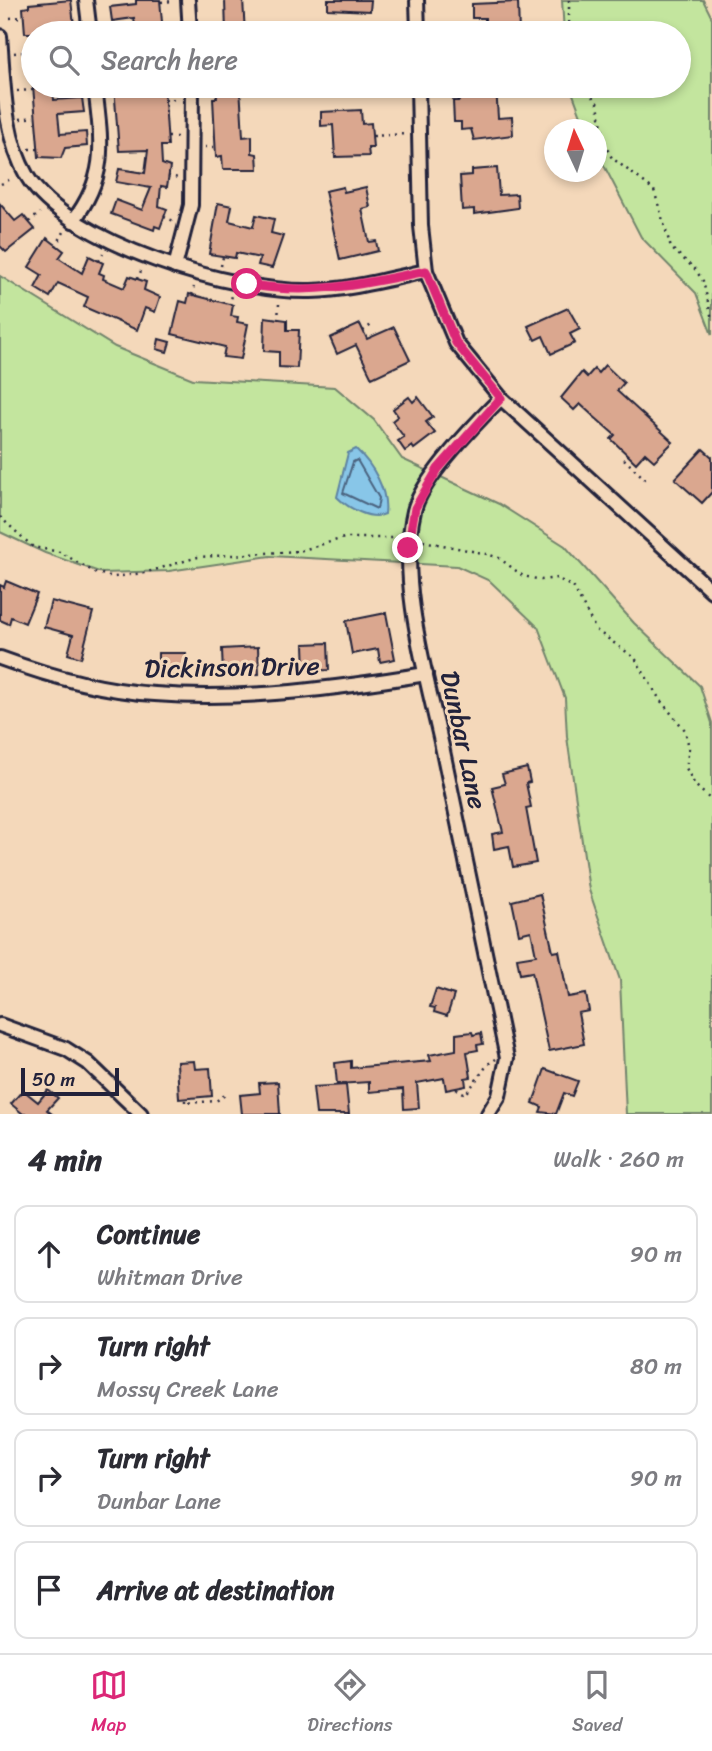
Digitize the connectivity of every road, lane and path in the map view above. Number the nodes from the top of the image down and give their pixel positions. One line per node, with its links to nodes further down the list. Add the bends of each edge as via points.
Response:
1 (86, 0): 9 (street)
2 (188, 0): 10 (street)
3 (417, 0): 11 (street)
4 (569, 0): 12 (path)
5 (173, 1): 6 (path)
6 (160, 2)
7 (24, 17): 8 (path)
8 (10, 18)
9 (89, 21)
10 (189, 21)
11 (418, 21)
12 (569, 21)
13 (0, 36): 40 (street, via 8,121 18,158 44,199)
14 (21, 52): 15 (path)
15 (14, 53)
16 (18, 91): 17 (path)
17 (21, 91)
18 (96, 98): 40 (street, via 101,163 92,191)
19 (192, 98): 49 (street, via 191,205)
20 (418, 98): 51 (street)
21 (593, 98): 58 (path, via 605,145 612,158 654,190 671,248 704,281)
22 (177, 99): 23 (path)
23 (165, 100)
24 (34, 117): 25 (path)
25 (20, 119)
26 (406, 134): 27 (path)
27 (373, 136)
28 (168, 137): 29 (path)
29 (178, 137)
30 (205, 147): 31 (path)
31 (215, 147)
32 (29, 149): 33 (path)
33 (38, 149)
34 (168, 176): 36 (path)
35 (13, 178): 37 (path)
36 (179, 178)
37 (1, 184)
38 (40, 213): 42 (path)
39 (164, 217): 41 (path)
40 (73, 221): 49 (street)
41 (174, 221)
42 (29, 222)
43 (64, 232): 44 (path)
44 (56, 246)
45 (103, 254): 47 (path)
46 (223, 257): 48 (path)
47 (100, 261)
48 (221, 266)
49 (175, 267): 51 (street, via 293,291 330,290)
50 (141, 271): 52 (path)
51 (426, 271): 62 (street, via 456,343)
52 (137, 279)
53 (194, 287): 54 (path)
54 (192, 295)
55 (232, 295): 57 (path)
56 (279, 304): 59 (path)
57 (230, 305)
58 (712, 319)
59 (278, 320)
60 (374, 323): 61 (path)
61 (363, 331)
62 (501, 398): 66 (street, Dunbar Lane, via 438,469 415,508); 67 (street)
63 (624, 459): 64 (path)
64 (648, 481)
65 (0, 517): 66 (path, via 33,547 60,552 96,573 114,577 187,559 299,551 344,538)
66 (410, 539): 69 (street, Dunbar Lane, via 408,566); 70 (path, via 487,554 533,579 566,581 596,630 635,658 685,730 689,776)
67 (712, 591)
68 (0, 658): 69 (street, Dickinson Drive, via 99,686 155,694 348,687)
69 (426, 674): 72 (street, Dunbar Lane)
70 (712, 801)
71 (0, 1025): 76 (street, via 66,1049 89,1063)
72 (507, 1058): 73 (path, via 492,1059 466,1094); 77 (street, Dunbar Lane, via 499,1096)
73 (456, 1089)
74 (225, 1095): 75 (path, via 216,1101)
75 (185, 1100)
76 (141, 1114)
77 (488, 1114)

